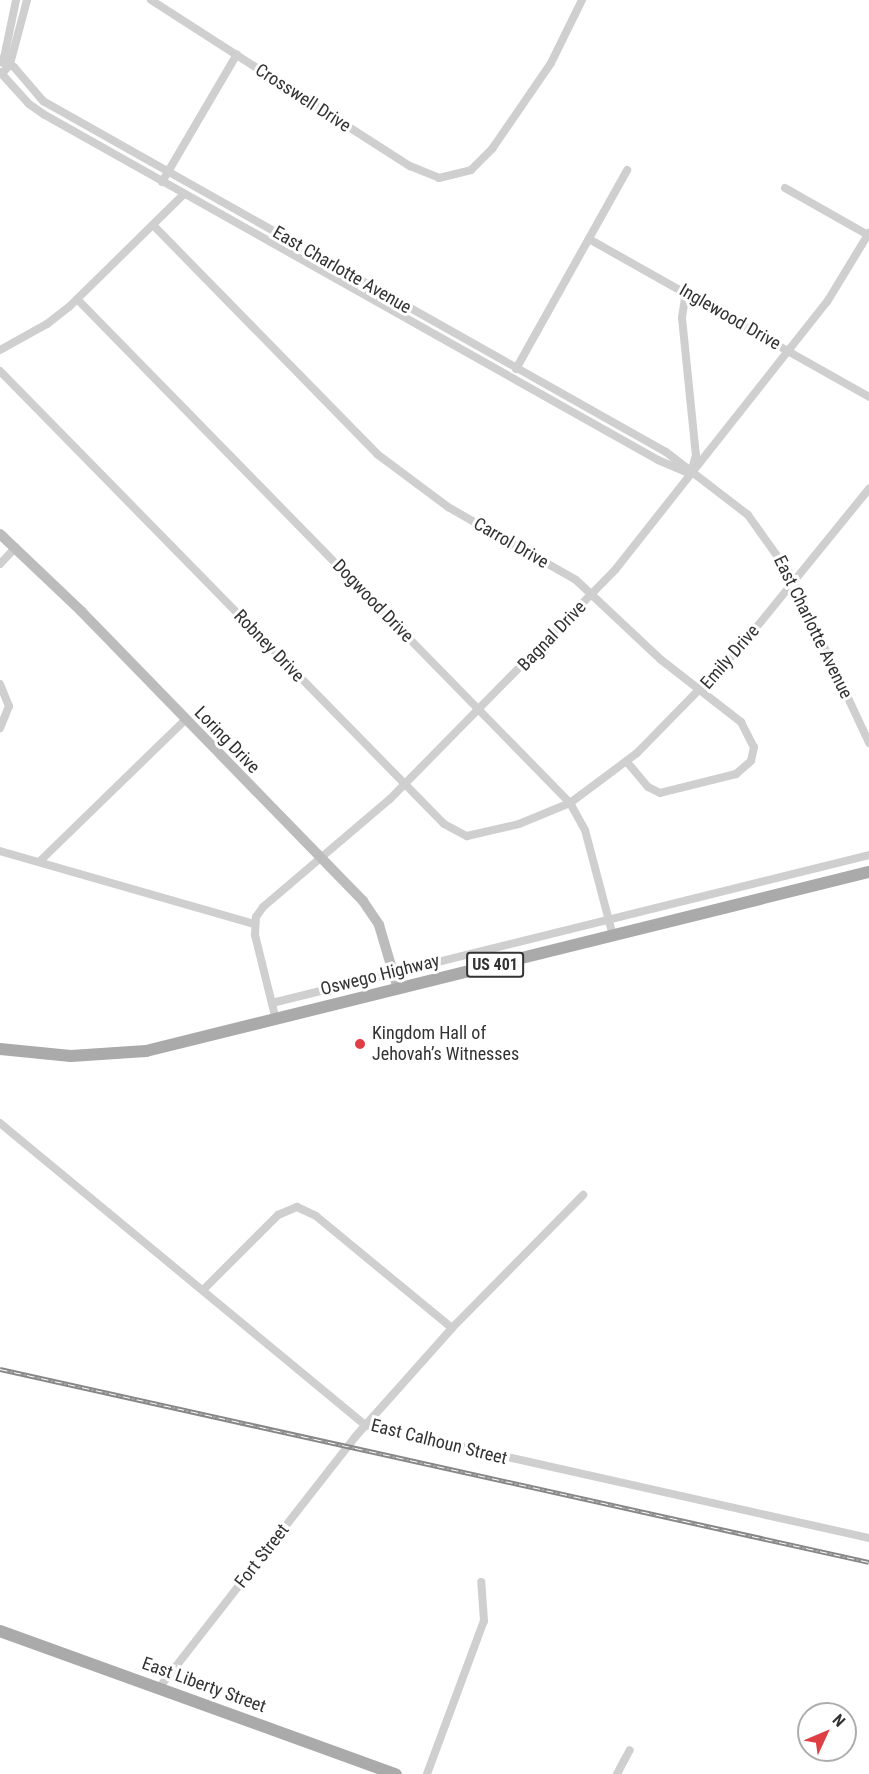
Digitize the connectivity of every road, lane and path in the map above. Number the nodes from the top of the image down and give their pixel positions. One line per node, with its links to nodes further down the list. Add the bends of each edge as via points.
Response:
1 (16, 0): 6 (street)
2 (27, 0): 6 (street)
3 (151, 0): 5 (street, Crosswell Drive)
4 (582, 0): 5 (street, Crosswell Drive, via 550,63 492,149 461,174 440,178 423,174)
5 (237, 54): 9 (street)
6 (5, 61): 7 (street); 9 (street, East Charlotte Avenue, via 43,101)
7 (1, 73): 10 (street, East Charlotte Avenue, via 36,110)
8 (627, 170): 15 (street)
9 (168, 172): 10 (street); 20 (street, East Charlotte Avenue)
10 (162, 182): 12 (street, East Charlotte Avenue)
11 (785, 188): 14 (street)
12 (184, 194): 13 (street); 23 (street, East Charlotte Avenue, via 658,460)
13 (153, 225): 17 (street); 29 (street, Carrol Drive, via 393,468 448,507 576,580)
14 (868, 234): 19 (street, Bagnal Drive, via 837,289)
15 (589, 238): 16 (street, Inglewood Drive); 20 (street)
16 (686, 292): 19 (street, Inglewood Drive); 23 (street, via 682,318 696,455)
17 (77, 299): 18 (street, via 47,324); 32 (street, Dogwood Drive)
18 (0, 350)
19 (788, 350): 22 (street, Inglewood Drive); 23 (street, Bagnal Drive)
20 (516, 369): 23 (street, East Charlotte Avenue, via 666,452)
21 (0, 371): 37 (street, Robney Drive)
22 (869, 397)
23 (691, 473): 28 (street, East Charlotte Avenue, via 754,520); 29 (street, Bagnal Drive)
24 (868, 492): 28 (street, Emily Drive)
25 (0, 534): 26 (street, Loring Drive)
26 (16, 548): 27 (street); 33 (street, Loring Drive)
27 (0, 564)
28 (793, 580): 31 (street, Emily Drive); 35 (street, East Charlotte Avenue)
29 (592, 594): 31 (street, Carrol Drive); 32 (street, Bagnal Drive)
30 (0, 684): 34 (street, via 9,706)
31 (700, 691): 36 (street, Emily Drive); 36 (street, Carrol Drive, via 749,731 754,752 746,768 721,779 660,793 648,787)
32 (479, 710): 37 (street, Bagnal Drive); 38 (street, Dogwood Drive)
33 (185, 720): 41 (street, Loring Drive); 42 (street)
34 (0, 728)
35 (869, 743)
36 (627, 762): 38 (street, Emily Drive)
37 (404, 784): 38 (street, Robney Drive, via 450,830 467,836 519,824); 41 (street, Bagnal Drive)
38 (570, 803): 44 (street, Dogwood Drive, via 585,830)
39 (0, 850): 42 (street)
40 (869, 855): 44 (street, Oswego Highway)
41 (320, 858): 45 (street, Bagnal Drive, via 268,902); 47 (street, Loring Drive, via 373,913)
42 (39, 862): 45 (street)
43 (869, 872): 46 (main road, Oswego Highway / US 401)
44 (609, 920): 46 (street, Dogwood Drive); 47 (street, Oswego Highway)
45 (255, 924): 49 (street)
46 (613, 936): 48 (main road, Oswego Highway / US 401)
47 (393, 972): 48 (street, Loring Drive); 49 (street, Oswego Highway)
48 (398, 989): 50 (main road, Oswego Highway / US 401)
49 (272, 1003): 50 (street)
50 (276, 1020): 51 (main road, Oswego Highway / US 401, via 121,1055 46,1055)
51 (0, 1049)
52 (0, 1123): 54 (street, East Calhoun Street)
53 (583, 1195): 55 (street, Fort Street)
54 (203, 1290): 55 (street, via 278,1215 297,1207 316,1216); 56 (street, East Calhoun Street)
55 (452, 1328): 56 (street, Fort Street)
56 (365, 1425): 57 (street, East Calhoun Street); 60 (street, Fort Street)
57 (869, 1538)
58 (481, 1582): 63 (street, via 484,1621)
59 (0, 1631): 60 (main road, East Liberty Street)
60 (159, 1688): 62 (main road, East Liberty Street)
61 (630, 1750): 64 (street)
62 (396, 1774)
63 (427, 1774)
64 (616, 1774)

